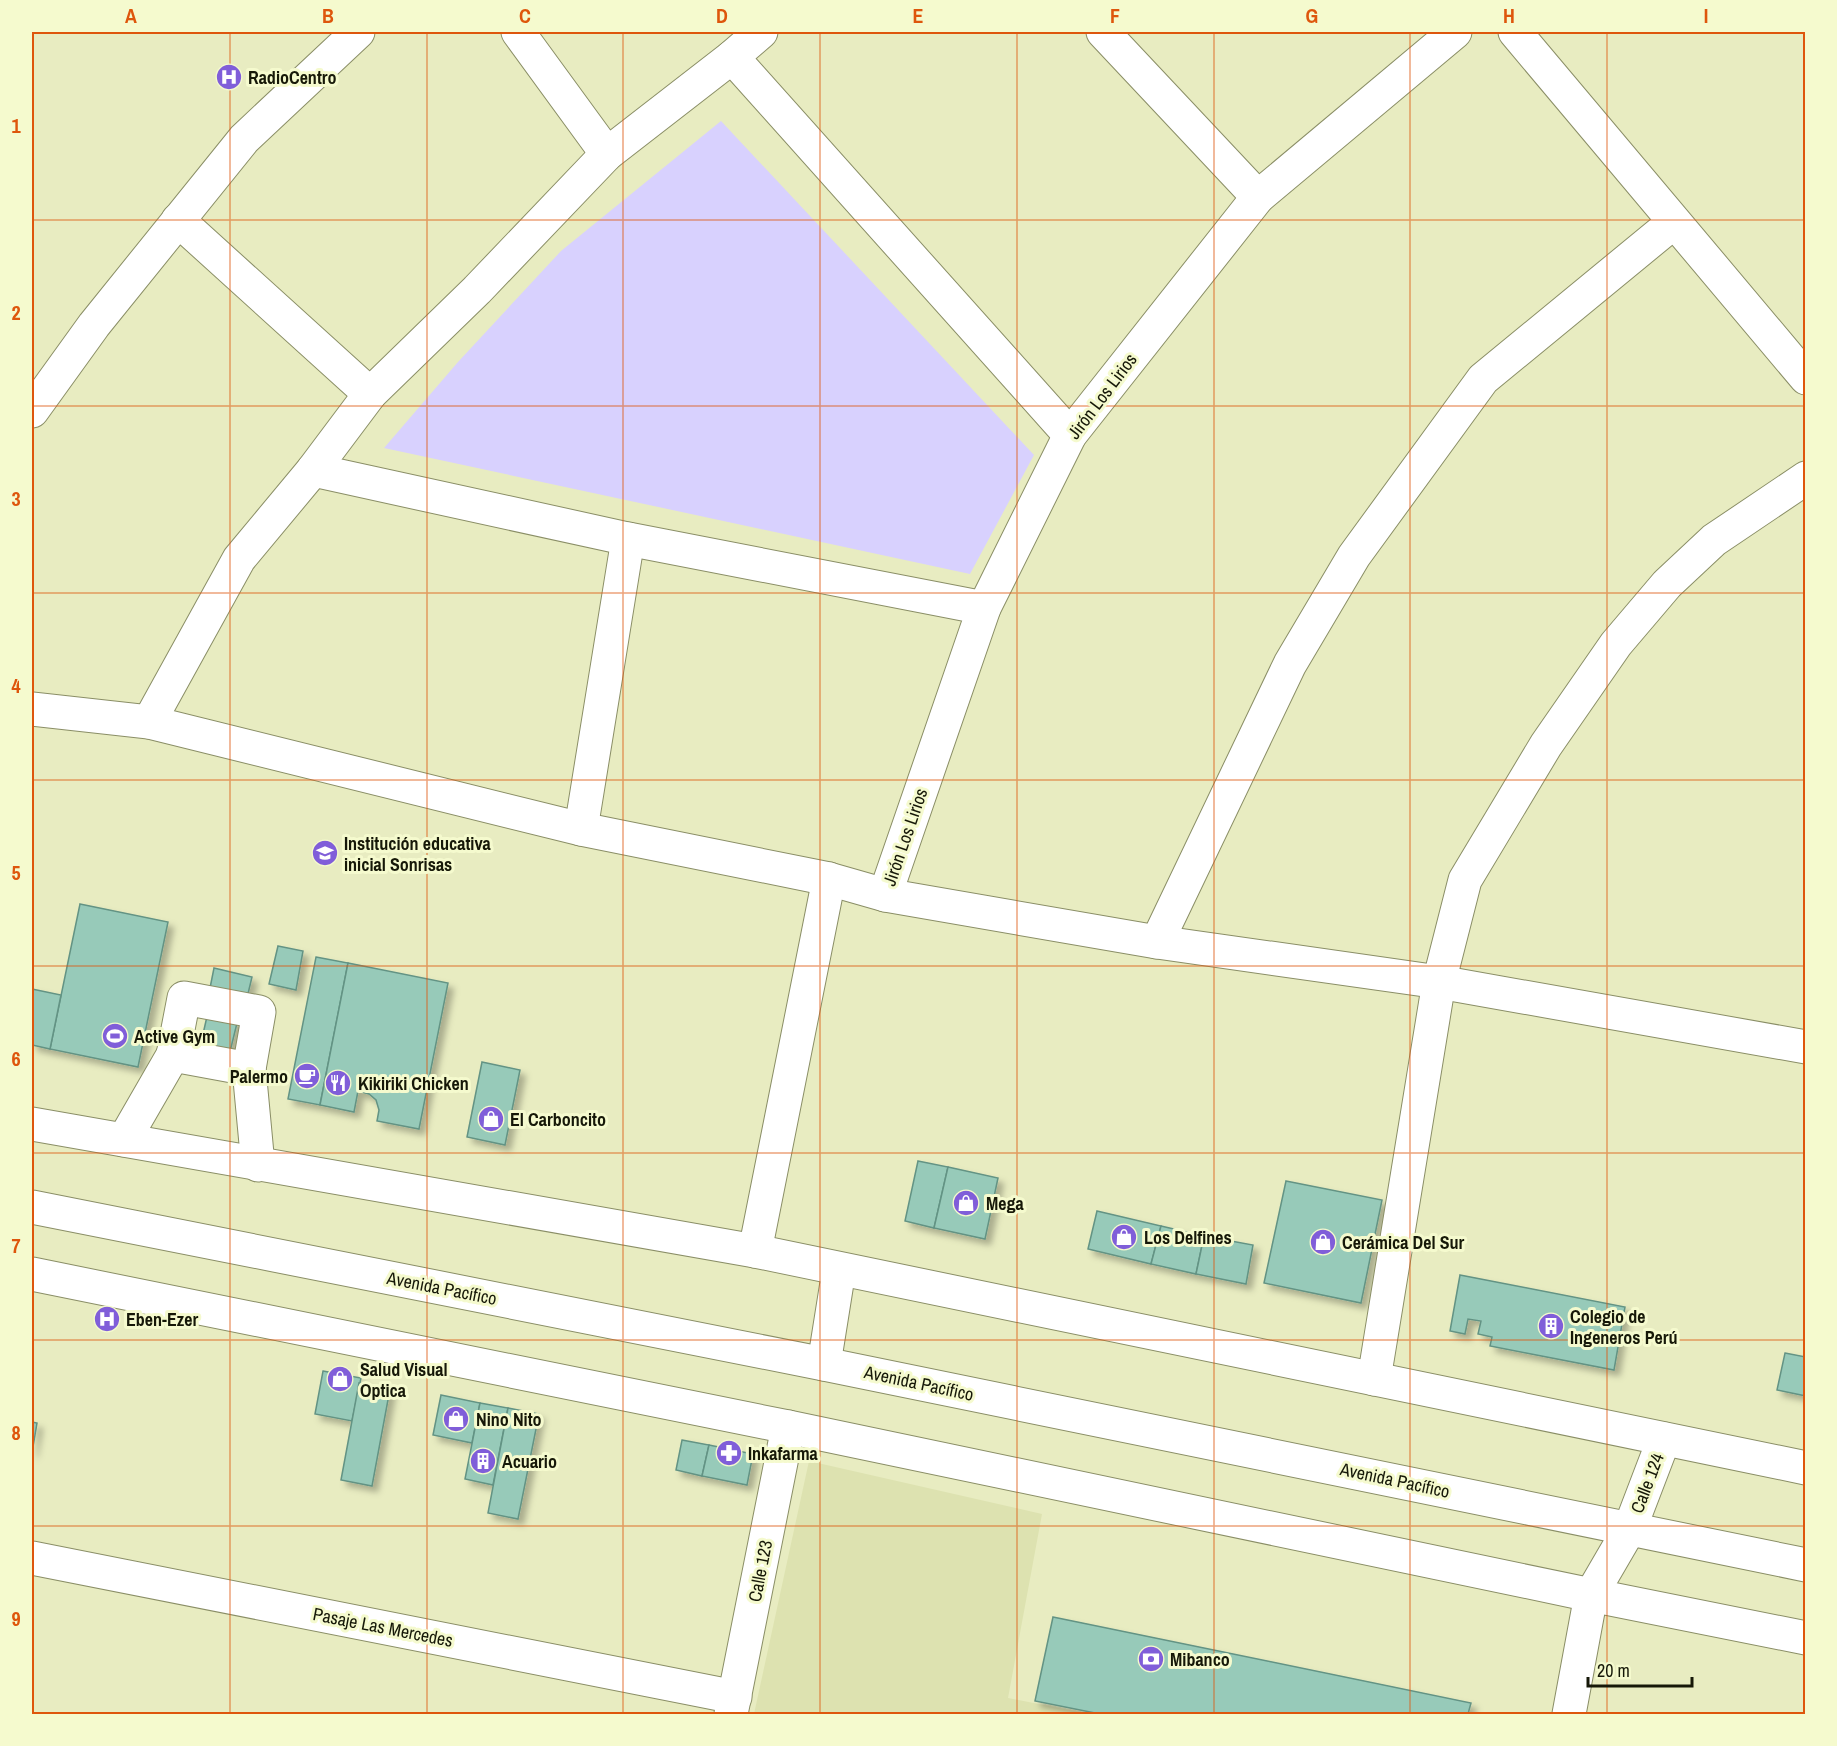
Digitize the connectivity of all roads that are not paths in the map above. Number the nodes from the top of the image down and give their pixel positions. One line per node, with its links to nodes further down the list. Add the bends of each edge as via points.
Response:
1 (358, 32): 10 (street, via 244,140)
2 (518, 32): 8 (street)
3 (761, 32): 7 (street)
4 (1103, 32): 9 (street)
5 (1455, 32): 9 (street, Jirón Los Lirios)
6 (1515, 32): 11 (street)
7 (732, 57): 8 (street); 15 (street)
8 (607, 154): 13 (street, via 477,290)
9 (1258, 197): 15 (street, Jirón Los Lirios)
10 (178, 220): 13 (street); 14 (street, via 93,325)
11 (1674, 222): 12 (street); 25 (street, via 1482,379 1354,556 1290,664)
12 (1806, 378)
13 (370, 394): 16 (street)
14 (32, 411)
15 (1070, 435): 19 (street, Jirón Los Lirios)
16 (313, 470): 18 (street); 21 (street, via 240,560)
17 (1806, 478): 26 (street, via 1714,540 1667,584 1616,644 1546,745 1465,880)
18 (628, 539): 19 (street); 22 (street)
19 (984, 608): 24 (street, Jirón Los Lirios)
20 (32, 708): 21 (street)
21 (149, 722): 22 (street)
22 (581, 829): 23 (street)
23 (828, 879): 24 (street); 34 (street)
24 (885, 895): 25 (street)
25 (1157, 942): 26 (street)
26 (1439, 982): 27 (street); 38 (street)
27 (1806, 1047)
28 (173, 1055): 29 (street); 29 (street, via 184,998 259,1012); 31 (street)
29 (249, 1068): 32 (street)
30 (32, 1124): 31 (street)
31 (124, 1140): 32 (street)
32 (258, 1165): 34 (street)
33 (32, 1207): 37 (street, Avenida Pacífico)
34 (755, 1251): 35 (street)
35 (839, 1270): 37 (street); 38 (street)
36 (32, 1274): 39 (street)
37 (825, 1364): 42 (street, Avenida Pacífico)
38 (1374, 1379): 40 (street)
39 (788, 1427): 45 (street); 47 (street, Calle 123)
40 (1664, 1439): 41 (street); 42 (street, Calle 124)
41 (1806, 1468)
42 (1630, 1528): 44 (street, Avenida Pacífico); 45 (street, Calle 124)
43 (32, 1558): 47 (street, Pasaje Las Mercedes)
44 (1806, 1565)
45 (1591, 1595): 46 (street); 48 (street)
46 (1806, 1638)
47 (733, 1706)
48 (1569, 1714)

